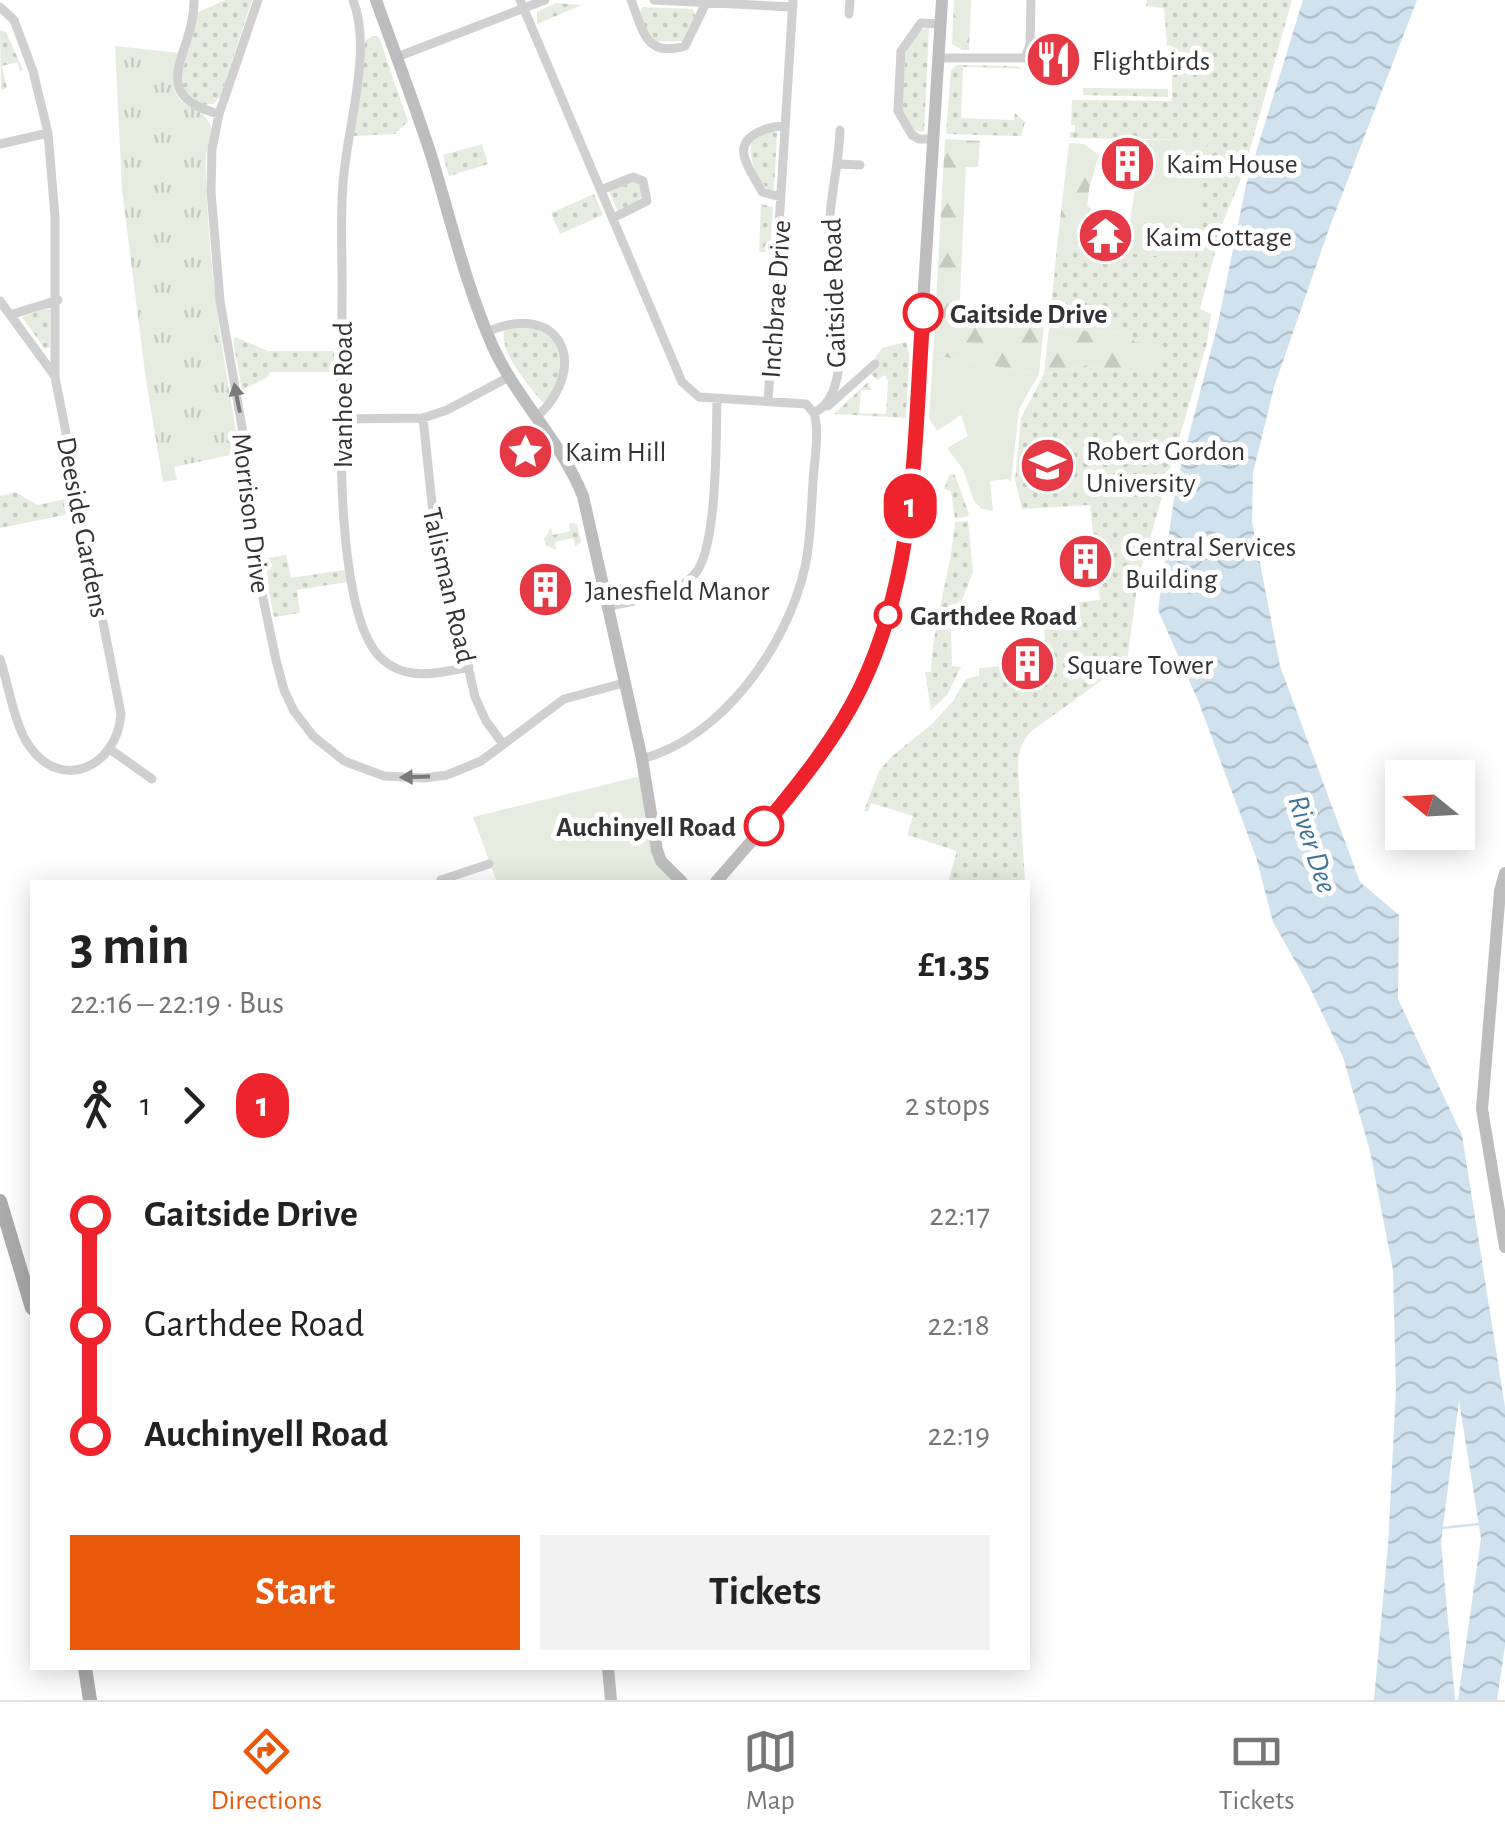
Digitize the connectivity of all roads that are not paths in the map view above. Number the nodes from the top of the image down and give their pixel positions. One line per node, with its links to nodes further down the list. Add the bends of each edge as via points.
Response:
1 (194, 0): 21 (street, via 178,70 180,93 188,104)
2 (258, 0): 21 (street, Morrison Drive)
3 (353, 0): 18 (street, Ivanhoe Road)
4 (376, 0): 17 (street)
5 (545, 0): 14 (street)
6 (631, 0): 11 (street, via 654,48 685,46)
7 (654, 0): 11 (street)
8 (850, 0): 15 (street)
9 (942, 0): 16 (street)
10 (1031, 0): 20 (street, via 1025,58)
11 (706, 2): 13 (street)
12 (1, 4): 24 (street, Deeside Gardens, via 33,70)
13 (793, 4): 22 (street, Inchbrae Drive)
14 (522, 5): 19 (street); 29 (street)
15 (849, 14)
16 (941, 24): 20 (street); 25 (street, via 921,23 900,54 898,112 912,135)
17 (386, 28): 18 (street); 19 (street)
18 (361, 34): 45 (street, Ivanhoe Road, via 343,176)
19 (397, 57): 35 (street)
20 (938, 58): 25 (street)
21 (219, 114): 50 (street, Morrison Drive, one-way to 21, via 447,775 384,776 329,750 284,690 252,546 246,450 220,302 210,167)
22 (785, 126): 30 (street, Inchbrae Drive); 30 (street, Inchbrae Drive, via 750,137 744,155 762,192)
23 (840, 130): 27 (street, Gaitside Road)
24 (48, 133): 26 (street); 32 (street, Deeside Gardens)
25 (934, 139): 58 (street, via 909,520 893,597 845,716)
26 (0, 144)
27 (839, 164): 28 (street); 41 (street, Gaitside Road, via 829,234 839,356)
28 (860, 166)
29 (601, 190): 31 (street); 31 (street, via 633,176 642,181 647,201)
30 (781, 197): 40 (street, Inchbrae Drive)
31 (613, 218): 39 (street, via 682,382 692,394)
32 (58, 300): 34 (street); 37 (street, Deeside Gardens)
33 (0, 301): 34 (street)
34 (10, 315): 37 (street)
35 (487, 332): 38 (street); 43 (street, via 520,322 558,341 566,366 562,385)
36 (875, 364): 41 (street)
37 (55, 377): 51 (street, Deeside Gardens, via 121,714)
38 (509, 377): 43 (street); 44 (street)
39 (717, 399): 40 (street); 46 (street, via 702,565 672,590)
40 (768, 402): 42 (street, via 806,404)
41 (826, 407): 42 (street, Gaitside Road)
42 (814, 413): 52 (street, via 806,566 785,623 750,678 708,723 686,741)
43 (538, 416): 46 (street, via 583,496)
44 (423, 418): 45 (street); 48 (street, Talisman Road, via 432,513)
45 (341, 419): 48 (street, Ivanhoe Road, via 342,514 370,644 386,662 410,673)
46 (607, 607): 49 (street)
47 (0, 658): 51 (street, via 27,744 40,759 76,769 96,764)
48 (468, 667): 50 (street, Talisman Road, via 475,698)
49 (624, 683): 50 (street, Morrison Drive, via 564,699); 52 (street)
50 (504, 744)
51 (111, 750): 53 (street)
52 (642, 759): 57 (street, via 657,850)
53 (152, 779)
54 (488, 864): 56 (street)
55 (1505, 873): 60 (street, via 1482,1109)
56 (444, 880)
57 (680, 880)
58 (718, 880)
59 (0, 1202): 61 (main road)
60 (1505, 1248)
61 (30, 1301)
62 (85, 1670): 64 (main road)
63 (608, 1670): 65 (street)
64 (90, 1700)
65 (611, 1700)

